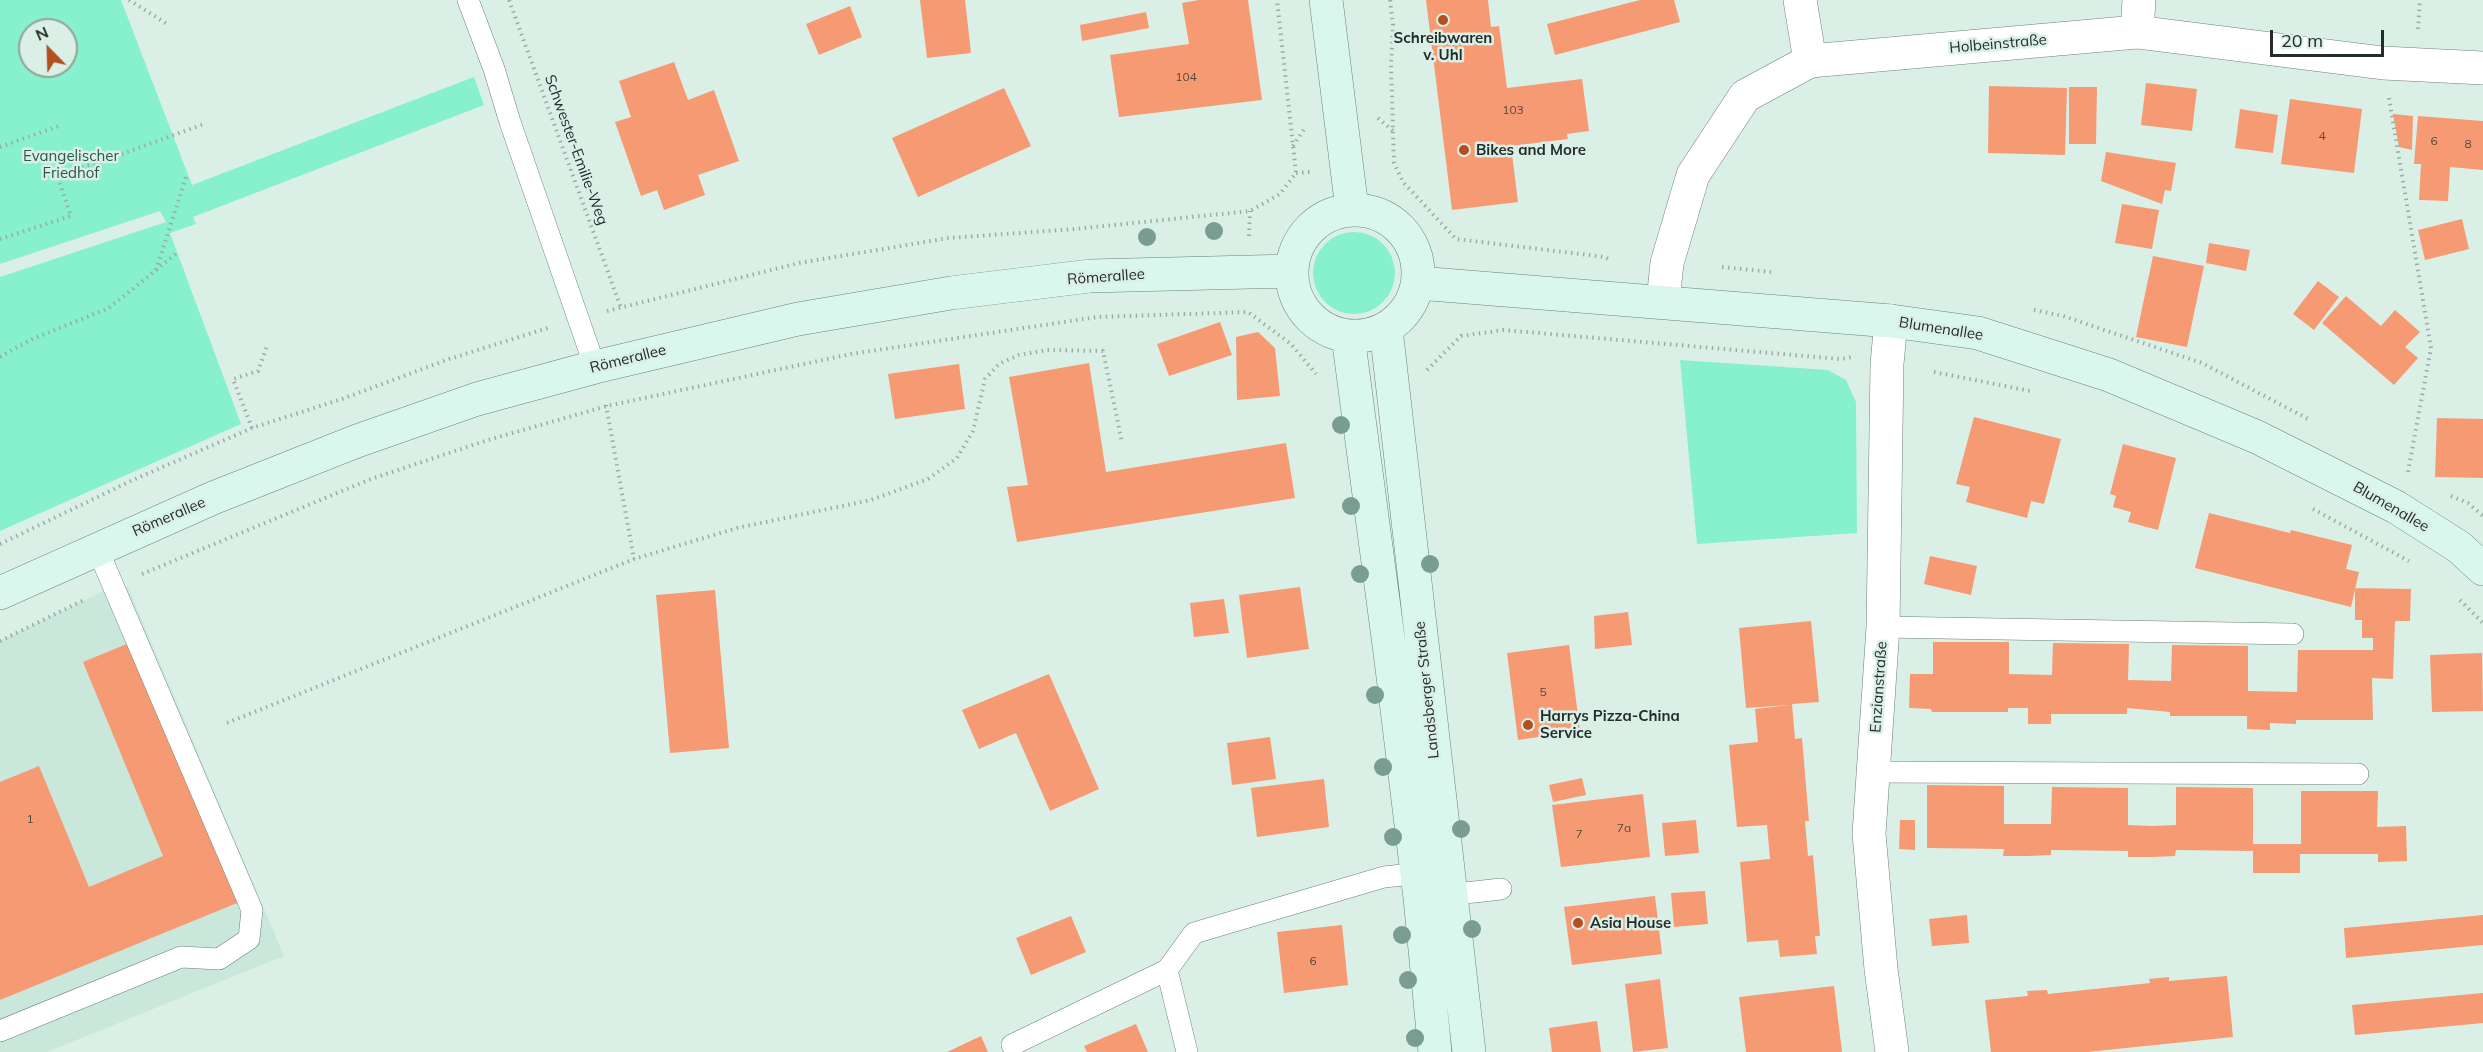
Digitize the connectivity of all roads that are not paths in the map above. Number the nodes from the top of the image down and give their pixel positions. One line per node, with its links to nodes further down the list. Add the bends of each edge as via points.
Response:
1 (468, 0): 15 (lane)
2 (1326, 0): 8 (street)
3 (1800, 0): 6 (street)
4 (2139, 0): 5 (street)
5 (2137, 32): 6 (street, Holbeinstraße); 7 (street, Holbeinstraße, via 2383,63)
6 (1810, 61): 11 (street, Holbeinstraße, via 1745,96 1697,169 1667,263)
7 (2483, 68)
8 (1352, 209): 9 (street, via 1316,221 1294,252); 10 (street, via 1388,218 1402,230 1416,255)
9 (1291, 271): 14 (street, via 1300,307 1313,322); 15 (street, Römerallee, via 1090,276 951,293 798,318)
10 (1418, 283): 11 (street, Blumenallee); 13 (street, via 1401,317)
11 (1663, 301): 12 (street, Blumenallee)
12 (1891, 321): 17 (street, Blumenallee, via 1978,333 2109,375 2257,437 2396,507 2458,547); 19 (street, Enzianstraße)
13 (1386, 328): 14 (street, via 1368,335); 23 (street, Landsberger Straße)
14 (1348, 336): 23 (street, Landsberger Straße, via 1391,660)
15 (595, 367): 16 (street, Römerallee, via 477,399 357,441)
16 (97, 548): 18 (street, Römerallee); 26 (lane, via 252,910 249,939 219,959 181,957)
17 (2483, 569)
18 (0, 593)
19 (1883, 627): 20 (lane); 21 (street, Enzianstraße)
20 (2293, 634)
21 (1872, 772): 22 (lane); 31 (street, Enzianstraße, via 1869,834)
22 (2358, 774)
23 (1433, 884): 24 (lane); 25 (lane, via 1384,877 1194,933); 29 (street, Landsberger Straße); 30 (street, Landsberger Straße)
24 (1501, 890)
25 (1167, 970): 27 (lane); 28 (lane)
26 (0, 1031)
27 (1012, 1045)
28 (1187, 1052)
29 (1435, 1052)
30 (1468, 1052)
31 (1892, 1052)

